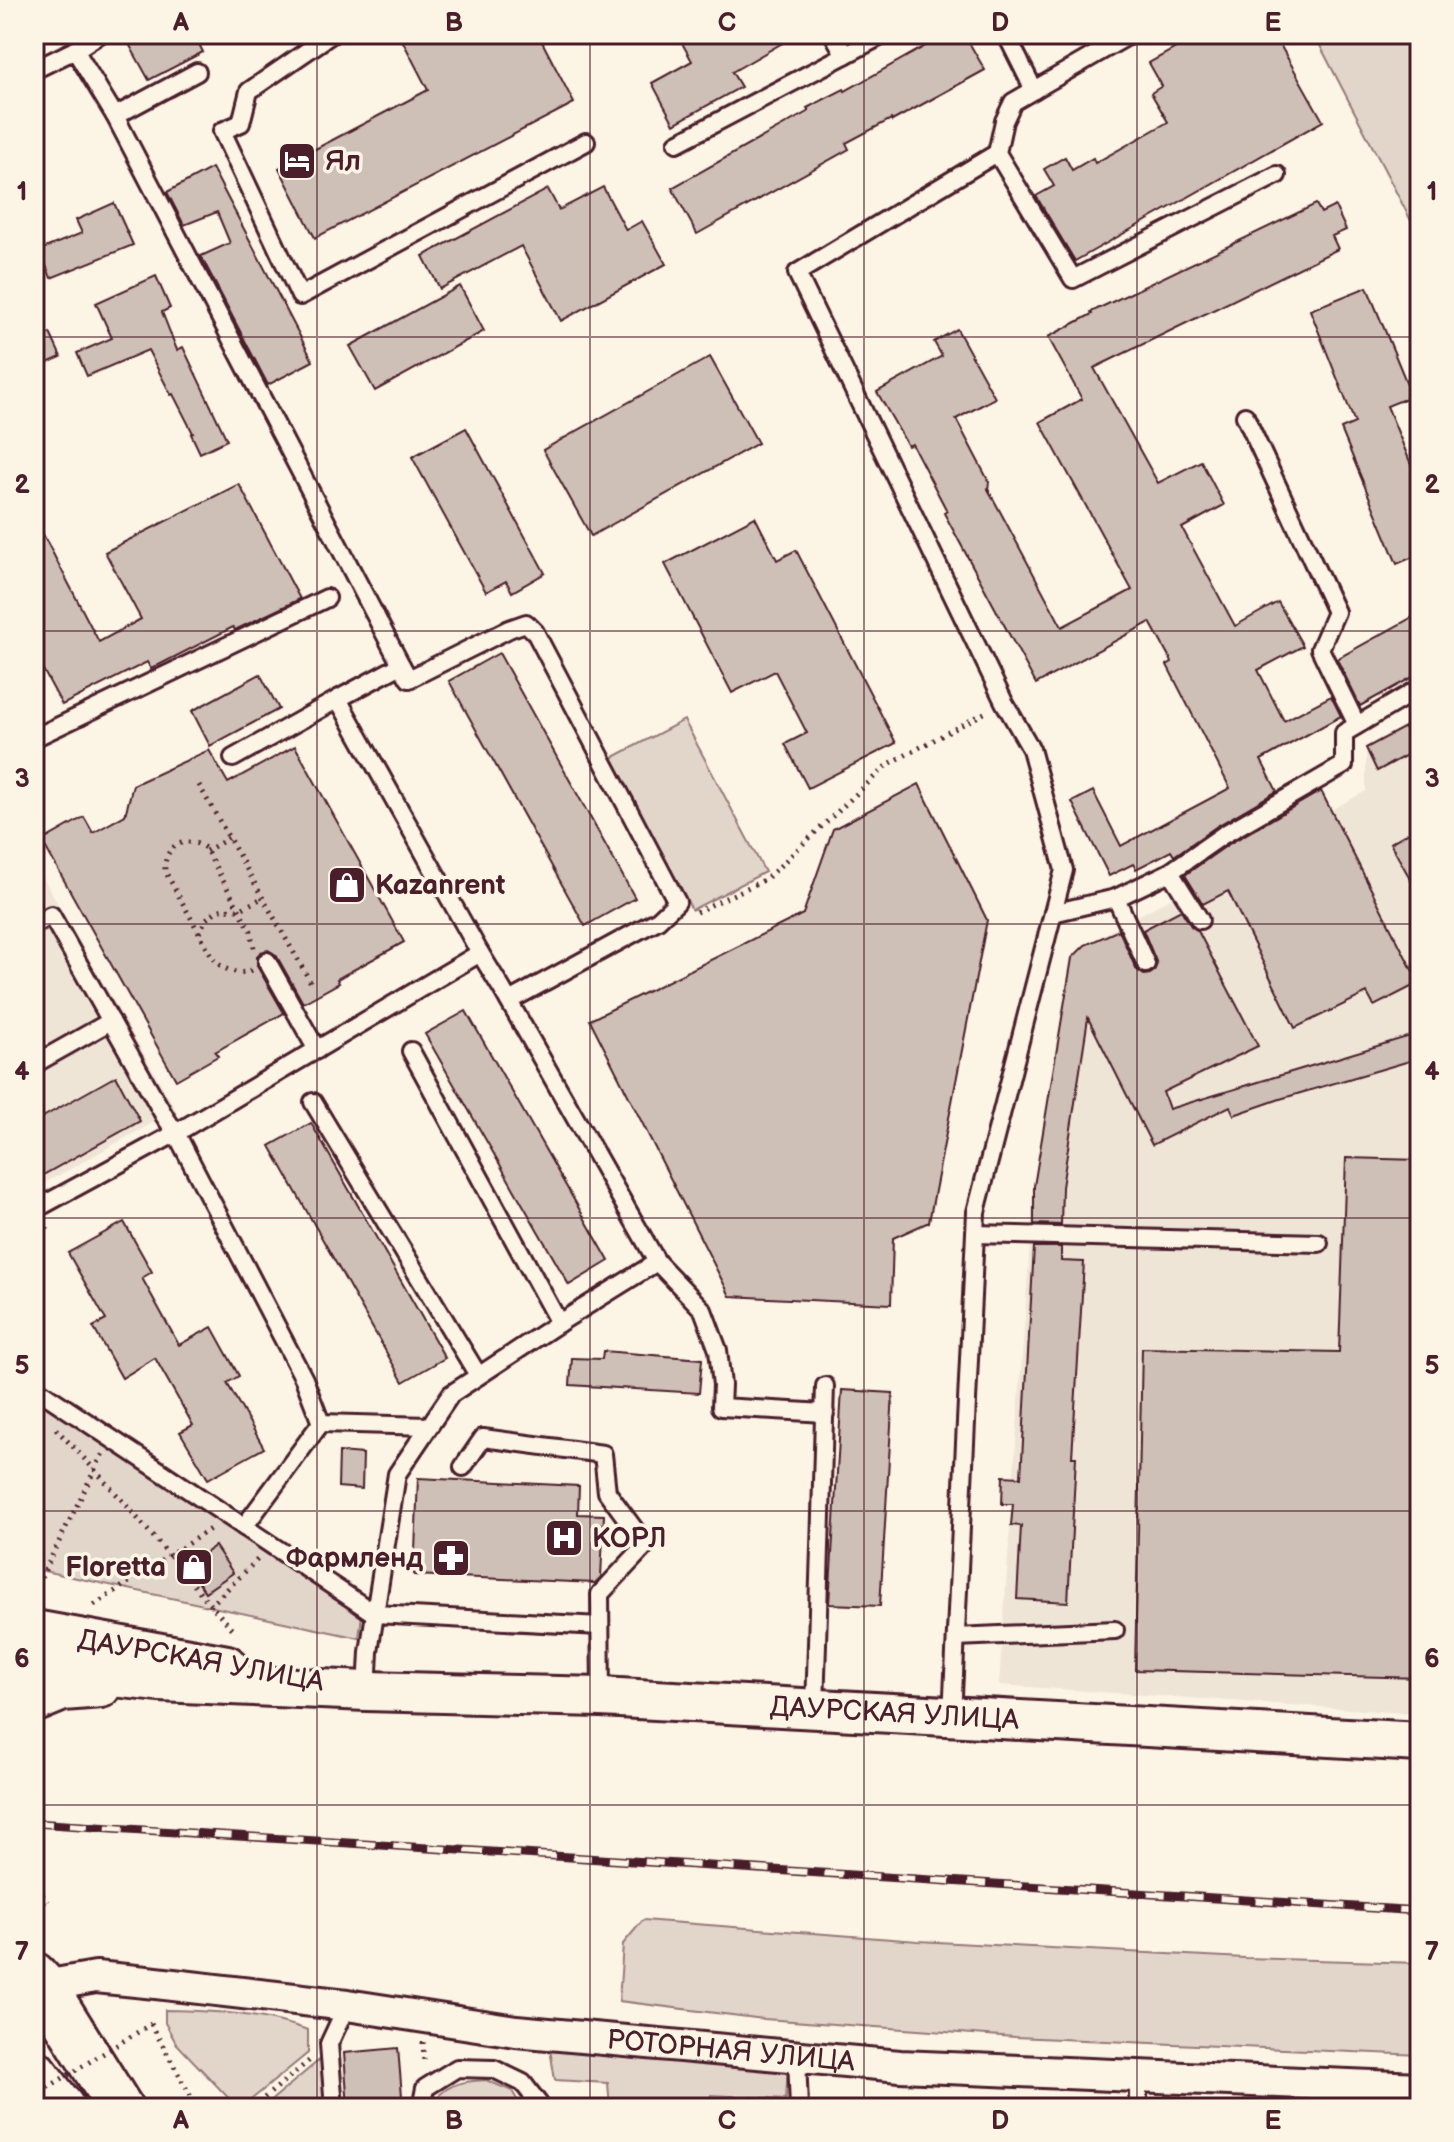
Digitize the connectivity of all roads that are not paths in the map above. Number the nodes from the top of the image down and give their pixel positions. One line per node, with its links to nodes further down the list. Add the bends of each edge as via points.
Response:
1 (100, 34): 7 (lane)
2 (332, 34): 13 (lane, via 249,91 241,123 222,131 300,296)
3 (833, 34): 8 (lane)
4 (885, 34): 8 (lane)
5 (1006, 34): 11 (lane)
6 (1131, 34): 11 (lane)
7 (75, 50): 9 (lane); 12 (lane)
8 (845, 55): 14 (lane)
9 (34, 70)
10 (197, 72): 12 (lane)
11 (1034, 90): 15 (lane, via 1013,102)
12 (115, 116): 19 (lane)
13 (586, 142)
14 (677, 143)
15 (997, 153): 16 (lane, via 1073,279); 27 (lane, via 797,273 1031,749 1064,870)
16 (1277, 175)
17 (1245, 416): 22 (lane, via 1336,612 1320,649)
18 (327, 598): 23 (lane)
19 (401, 665): 21 (lane); 33 (lane, via 409,679 526,623 677,902 658,920)
20 (1420, 688): 22 (lane)
21 (338, 699): 24 (lane); 30 (lane)
22 (1357, 725): 25 (lane, via 1344,733 1344,765)
23 (34, 738)
24 (233, 758)
25 (1170, 872): 26 (lane); 28 (lane)
26 (1116, 898): 27 (lane); 31 (lane)
27 (1053, 913): 41 (lane, via 976,1212)
28 (1200, 920)
29 (34, 925): 34 (lane, via 51,915)
30 (480, 953): 33 (lane); 36 (lane)
31 (1146, 964)
32 (261, 965): 36 (lane)
33 (509, 1001): 43 (lane)
34 (111, 1021): 35 (lane, via 40,1061); 39 (lane)
35 (34, 1050)
36 (317, 1050): 39 (lane)
37 (411, 1051): 44 (lane)
38 (313, 1102): 45 (lane)
39 (176, 1133): 40 (lane); 49 (lane, via 304,1379)
40 (34, 1210)
41 (975, 1234): 42 (lane); 57 (lane)
42 (1319, 1243)
43 (657, 1262): 44 (lane); 48 (lane, via 703,1310 718,1350 721,1407)
44 (559, 1323): 45 (lane)
45 (478, 1375): 50 (lane, via 451,1394)
46 (825, 1386): 48 (lane)
47 (34, 1387): 52 (lane)
48 (825, 1413): 63 (lane)
49 (321, 1423): 50 (lane); 52 (lane)
50 (429, 1426): 53 (lane, via 397,1474)
51 (463, 1467): 54 (lane, via 483,1438 603,1454 607,1492 646,1545 600,1594)
52 (244, 1527): 53 (lane)
53 (375, 1614): 54 (lane); 60 (lane)
54 (600, 1626): 61 (lane)
55 (34, 1630): 60 (street, ДАУРСКАЯ УЛИЦА)
56 (1115, 1630): 57 (lane)
57 (956, 1637): 64 (lane)
58 (34, 1668): 59 (street, ДАУРСКАЯ УЛИЦА)
59 (159, 1682): 60 (street, ДАУРСКАЯ УЛИЦА); 62 (street, via 63,1691)
60 (367, 1691): 61 (street, ДАУРСКАЯ УЛИЦА)
61 (601, 1697): 63 (street, ДАУРСКАЯ УЛИЦА)
62 (34, 1703)
63 (815, 1708): 64 (street, ДАУРСКАЯ УЛИЦА)
64 (952, 1716): 65 (street, ДАУРСКАЯ УЛИЦА)
65 (1420, 1742)
66 (37, 1972): 67 (street, РОТОРНАЯ УЛИЦА); 73 (main road)
67 (347, 2005): 68 (street, РОТОРНАЯ УЛИЦА, via 516,2031); 74 (lane, via 329,2044)
68 (797, 2057): 70 (street, РОТОРНАЯ УЛИЦА); 77 (lane)
69 (34, 2072): 72 (main road)
70 (1138, 2076): 71 (street, РОТОРНАЯ УЛИЦА); 78 (lane)
71 (1420, 2088)
72 (62, 2108)
73 (120, 2108)
74 (334, 2108)
75 (421, 2108): 76 (lane, via 425,2088 457,2068 494,2069 523,2083)
76 (539, 2108)
77 (799, 2108)
78 (1138, 2108)

